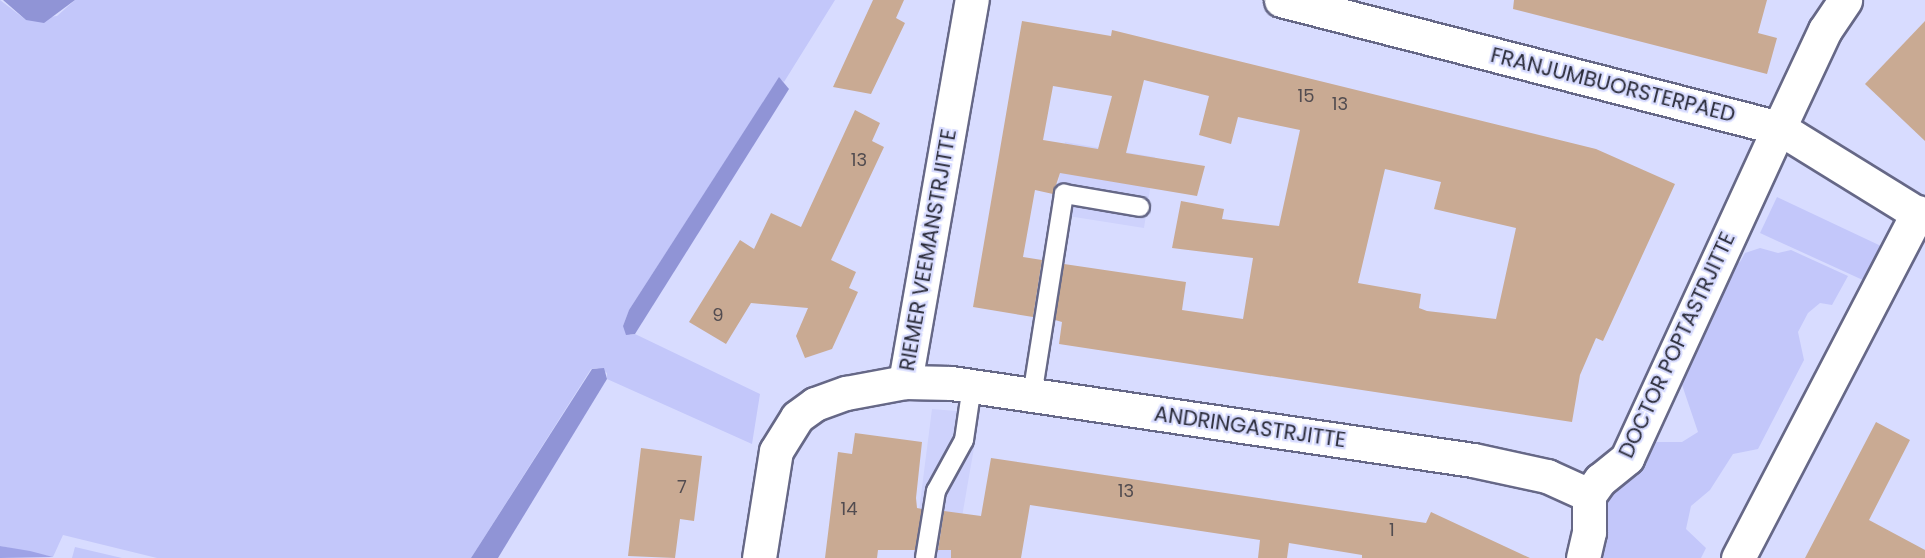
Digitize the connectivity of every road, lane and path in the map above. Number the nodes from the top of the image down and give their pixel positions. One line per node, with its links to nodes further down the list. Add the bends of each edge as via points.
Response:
1 (972, 0): 7 (street, RIEMER VEEMANSTRJITTE)
2 (1281, 0): 4 (street, FRANJUMBUORSTERPAED)
3 (1845, 0): 4 (street, DOCTOR POPTASTRJITTE, via 1825,30)
4 (1779, 128): 6 (street, FRANJUMBUORSTERPAED); 10 (street, DOCTOR POPTASTRJITTE, via 1627,458 1600,480)
5 (1140, 207): 9 (lane, via 1064,194)
6 (1922, 215): 14 (street)
7 (905, 382): 8 (street, ANDRINGASTRJITTE); 11 (street, RIEMER VEEMANSTRJITTE, via 846,393 815,404 797,417 773,459)
8 (972, 386): 9 (street, ANDRINGASTRJITTE); 12 (lane, via 964,440 936,491)
9 (1032, 396): 10 (street, ANDRINGASTRJITTE, via 1473,460 1547,476)
10 (1589, 495): 13 (street, via 1589,532)
11 (759, 558)
12 (925, 558)
13 (1583, 558)
14 (1738, 558)

